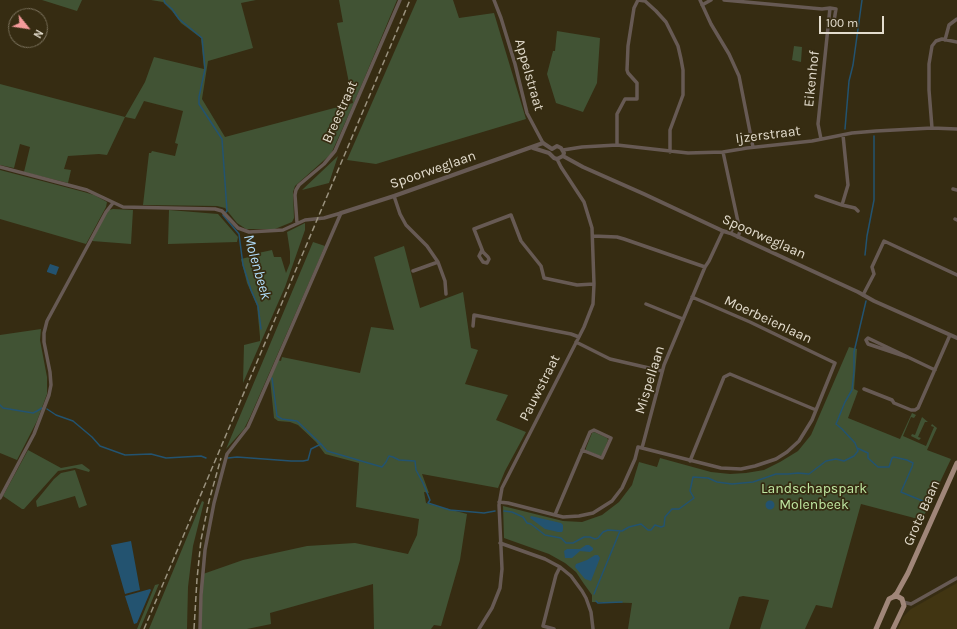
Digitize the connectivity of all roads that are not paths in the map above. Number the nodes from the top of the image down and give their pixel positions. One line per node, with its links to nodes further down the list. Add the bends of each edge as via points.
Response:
1 (400, 0): 34 (street, Breestraat, via 336,150 296,190)
2 (494, 0): 16 (street, Appelstraat, via 515,64 527,113)
3 (638, 0): 17 (street, via 634,8 628,46 627,70 637,83 637,99 625,99 617,114); 22 (street, via 644,1 666,22 678,46 682,65 683,94 670,130)
4 (700, 0): 8 (street)
5 (711, 0): 8 (street)
6 (724, 0): 7 (street, Eikenhof)
7 (771, 2): 15 (street, Eikenhof, via 830,8 818,124)
8 (702, 5): 18 (street, via 735,64)
9 (957, 19): 10 (street, via 949,25)
10 (945, 40): 11 (street); 12 (street, via 936,41 929,64)
11 (957, 42)
12 (932, 128): 13 (street, Ijzerstraat); 14 (street, Ijzerstraat)
13 (957, 129)
14 (843, 135): 15 (street, Ijzerstraat); 30 (street, via 848,185)
15 (821, 139): 18 (street, Ijzerstraat)
16 (543, 143): 19 (street, Spoorweglaan); 21 (street, Appelstraat)
17 (617, 145): 20 (street, Ijzerstraat); 22 (street, Ijzerstraat)
18 (753, 147): 23 (street, Ijzerstraat)
19 (532, 148): 21 (street); 27 (street, Spoorweglaan)
20 (563, 150): 21 (street, via 559,146 554,147); 24 (street)
21 (552, 151): 25 (street, via 552,156)
22 (670, 152): 23 (street, Ijzerstraat)
23 (723, 152): 33 (street)
24 (562, 156): 25 (street); 35 (street, Spoorweglaan)
25 (557, 159): 37 (street, Pauwstraat, via 584,202)
26 (0, 167): 29 (street, Spoorweglaan, via 87,190)
27 (394, 196): 32 (street, Spoorweglaan); 40 (street, via 406,225 427,246)
28 (816, 196): 30 (street)
29 (113, 203): 34 (street, Spoorweglaan, via 130,208 215,209 222,211 238,228 249,232 282,230); 64 (street, via 47,322 44,342 50,372 50,395 34,434)
30 (842, 205): 31 (street)
31 (858, 211)
32 (341, 213): 34 (street, Spoorweglaan); 73 (street, via 250,422 227,454 205,550)
33 (737, 221): 36 (street); 38 (street, via 740,231)
34 (297, 223)
35 (723, 232): 36 (street, Spoorweglaan); 41 (street, Mispellaan)
36 (730, 233): 38 (street, Spoorweglaan)
37 (593, 236): 41 (street, via 624,239); 44 (street, Pauwstraat)
38 (738, 237): 46 (street, Spoorweglaan)
39 (482, 250): 44 (street, via 474,229 511,215 521,241 541,266 544,278 577,285)
40 (438, 262): 42 (street); 45 (street, via 445,281)
41 (704, 267): 47 (street, Mispellaan)
42 (413, 271)
43 (957, 275): 46 (street, via 884,241 872,267 874,274)
44 (594, 284): 52 (street, Pauwstraat, via 591,309)
45 (446, 294)
46 (863, 295): 51 (street, Spoorweglaan)
47 (692, 297): 49 (street, Mispellaan); 59 (street, Moerbeienlaan, via 835,363)
48 (646, 304): 49 (street)
49 (683, 319): 57 (street, Mispellaan)
50 (473, 326): 52 (street, via 474,315)
51 (950, 335): 53 (street, Spoorweglaan); 56 (street)
52 (579, 337): 54 (street, Pauwstraat)
53 (957, 338)
54 (576, 342): 57 (street, via 610,359); 65 (street, Pauwstraat, via 508,475)
55 (907, 357): 55 (street, via 868,344 866,340 868,338); 56 (street)
56 (935, 370): 58 (street, via 915,410)
57 (662, 371): 60 (street, Mispellaan)
58 (864, 389)
59 (816, 410): 62 (street, via 799,441 776,459 736,469); 62 (street, via 730,374 724,377)
60 (642, 448): 62 (street); 66 (street, Mispellaan, via 638,447 622,488 612,500 593,513 578,516)
61 (582, 450): 61 (street, via 590,432 594,430 611,438 604,459); 66 (street)
62 (690, 461)
63 (957, 463): 69 (main road, Grote Baan)
64 (0, 498)
65 (499, 502): 66 (street); 67 (street, Pauwstraat)
66 (555, 515)
67 (500, 543): 68 (street, via 545,558); 74 (street, Pauwstraat, via 500,588)
68 (560, 567): 75 (street, via 543,626); 76 (street, via 571,576 582,591 591,612)
69 (908, 573): 71 (main road, Grote Baan); 72 (main road, Grote Baan, via 902,594)
70 (957, 578): 72 (street, via 911,604)
71 (893, 597): 72 (main road, via 898,596); 77 (main road, Grote Baan, via 888,601)
72 (903, 601): 78 (main road, Grote Baan, via 903,608)
73 (200, 629)
74 (479, 629)
75 (554, 629)
76 (593, 629)
77 (876, 629)
78 (893, 629)

